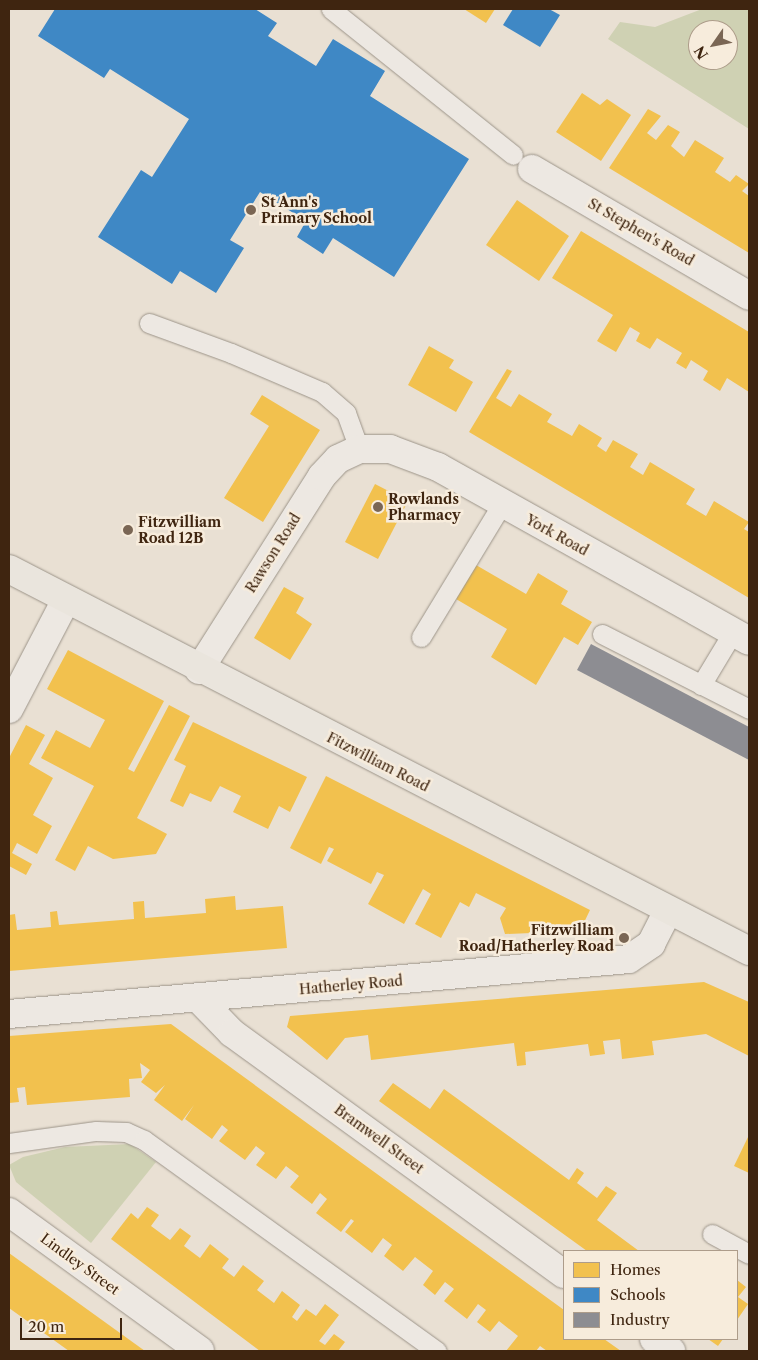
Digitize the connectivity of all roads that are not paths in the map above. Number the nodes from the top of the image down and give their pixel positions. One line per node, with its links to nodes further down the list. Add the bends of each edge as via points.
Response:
1 (331, 9): 2 (lane)
2 (522, 162): 3 (street, St Stephen's Road)
3 (749, 296)
4 (149, 323): 5 (lane, via 231,353 322,392 346,413)
5 (359, 449): 6 (street, York Road, via 390,449 438,467); 12 (street, Rawson Road, via 338,459 322,476)
6 (502, 504): 10 (lane); 11 (street, York Road)
7 (11, 574): 8 (main road, Fitzwilliam Road)
8 (66, 600): 12 (main road, Fitzwilliam Road); 14 (street)
9 (602, 634): 13 (lane)
10 (421, 637)
11 (741, 637): 13 (lane)
12 (199, 670): 16 (main road, Fitzwilliam Road)
13 (701, 684): 15 (lane)
14 (9, 709)
15 (749, 709)
16 (668, 911): 17 (main road, Fitzwilliam Road); 18 (street, Hatherley Road, via 651,944 629,960)
17 (749, 951)
18 (199, 999): 19 (street, Hatherley Road); 24 (street, Bramwell Street, via 232,1033)
19 (9, 1014)
20 (9, 1143): 27 (lane, via 96,1131 126,1132 144,1140)
21 (9, 1212): 26 (street, Lindley Street)
22 (712, 1234): 23 (lane)
23 (749, 1254)
24 (563, 1273)
25 (655, 1340): 28 (street)
26 (200, 1351)
27 (437, 1351)
28 (671, 1351)

